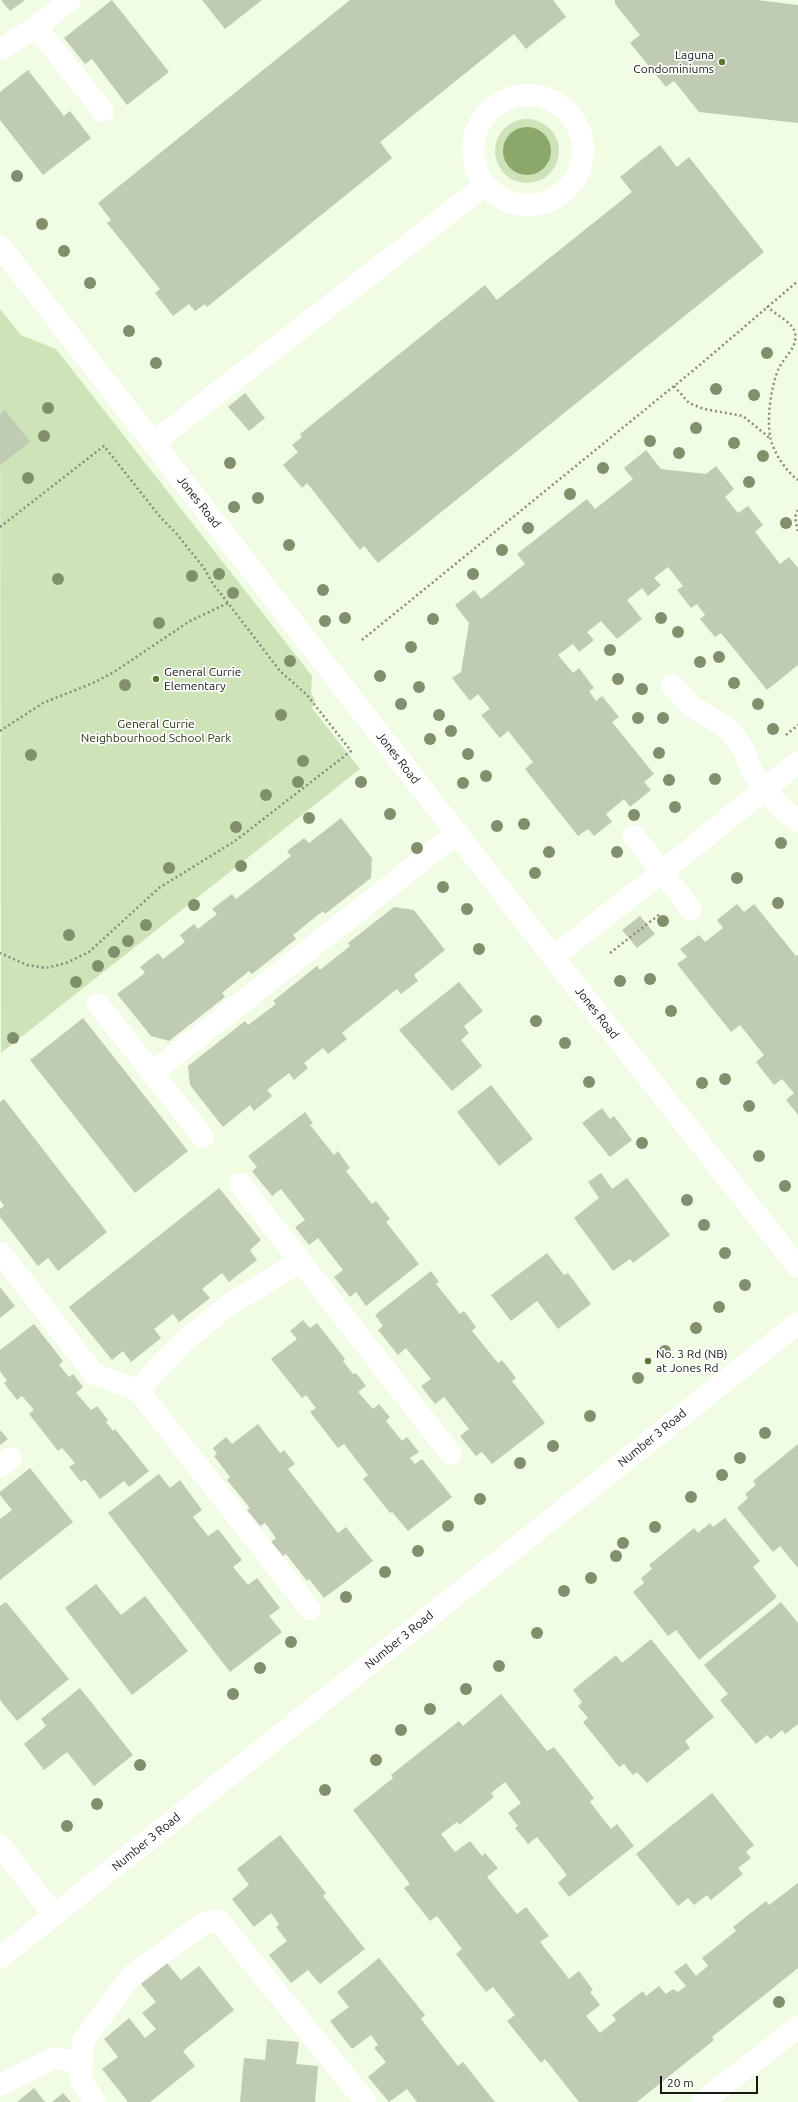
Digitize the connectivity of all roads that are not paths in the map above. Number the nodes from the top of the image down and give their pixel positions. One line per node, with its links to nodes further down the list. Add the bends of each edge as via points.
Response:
1 (70, 0): 2 (street)
2 (36, 27): 3 (street); 4 (street)
3 (0, 50)
4 (103, 111)
5 (485, 185): 5 (street, via 475,168 472,149 476,130 485,115 500,102 517,96 536,95 554,100 579,126 584,144 583,156 576,179 565,192 549,202 531,206 497,196); 7 (street)
6 (0, 246): 7 (street, Jones Road)
7 (153, 443): 12 (street, Jones Road)
8 (672, 685): 10 (street, via 691,706 726,727 734,735 753,773)
9 (798, 762): 10 (street)
10 (766, 790): 11 (street, via 780,807); 14 (street)
11 (798, 821)
12 (457, 833): 16 (street, Jones Road); 18 (street)
13 (634, 836): 14 (street)
14 (662, 872): 15 (street); 16 (street)
15 (691, 909)
16 (553, 957): 23 (street, Jones Road)
17 (98, 1004): 18 (street)
18 (152, 1073): 19 (street)
19 (203, 1137)
20 (240, 1184): 22 (street)
21 (0, 1252): 25 (street, via 94,1374)
22 (300, 1262): 25 (street, via 230,1304 183,1342); 26 (street)
23 (798, 1267)
24 (798, 1323): 29 (street, Number 3 Road)
25 (138, 1390): 27 (street)
26 (450, 1454)
27 (310, 1609)
28 (0, 1845): 29 (street)
29 (54, 1914): 30 (street, Number 3 Road)
30 (0, 1958)
31 (795, 2036): 36 (street)
32 (82, 2063): 33 (street, via 54,2058); 34 (street, via 81,2080); 35 (street, via 84,2040 132,1975 206,1922 219,1921)
33 (0, 2085)
34 (95, 2102)
35 (366, 2102)
36 (702, 2102)

